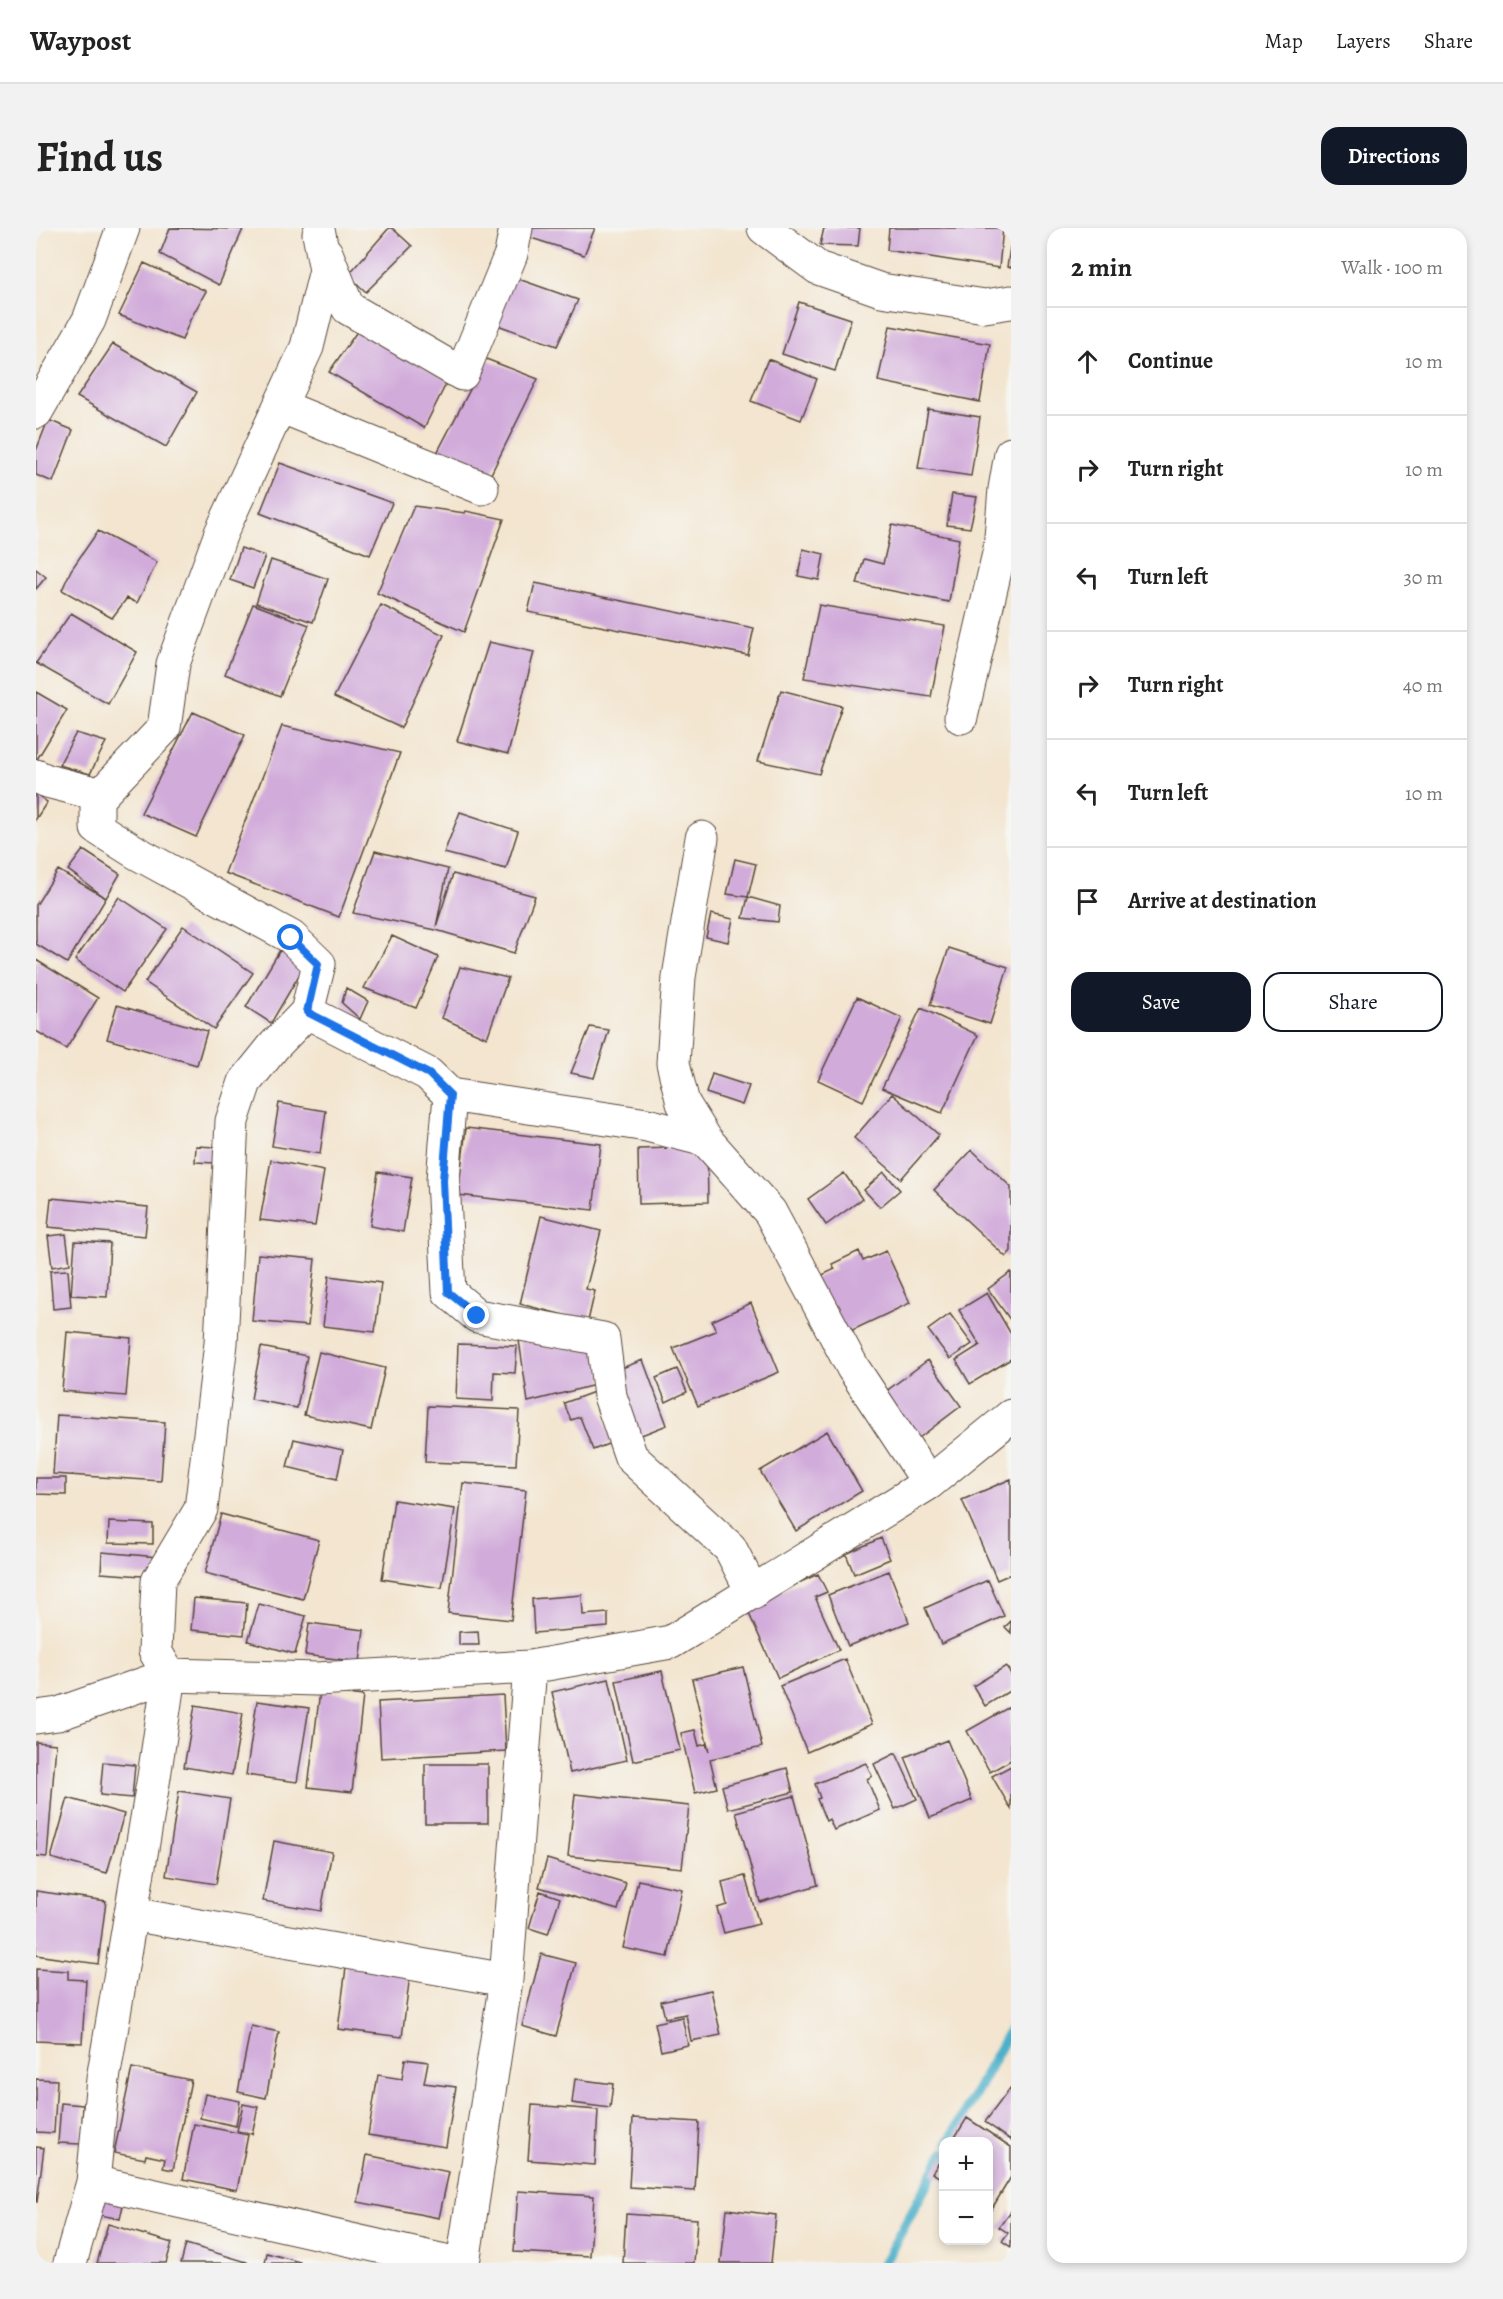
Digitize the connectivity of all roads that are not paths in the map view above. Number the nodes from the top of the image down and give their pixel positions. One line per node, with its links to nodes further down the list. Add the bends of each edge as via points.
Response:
1 (123, 228): 7 (street, via 89,320)
2 (516, 228): 4 (street, via 511,254 462,374 348,308)
3 (764, 228): 5 (street, via 818,268 881,291 985,306)
4 (313, 231): 6 (street, via 326,270 307,347)
5 (1011, 302)
6 (280, 406): 9 (street); 13 (street, via 221,533 173,664 164,728)
7 (36, 412)
8 (1011, 454): 10 (street, via 1005,489)
9 (482, 488)
10 (1005, 552): 11 (street)
11 (961, 717)
12 (36, 776): 13 (street, via 98,794)
13 (97, 799): 15 (street, via 97,828 291,938 318,964)
14 (702, 837): 17 (street, via 679,977 673,1063 683,1103)
15 (307, 1012): 16 (street, via 429,1074); 22 (street, via 245,1082 232,1121 221,1343 201,1509 158,1581 155,1651)
16 (450, 1095): 17 (street, via 647,1125); 20 (street, via 443,1180 448,1292 477,1316 603,1339 610,1396 631,1456 730,1548)
17 (706, 1140): 19 (street, via 770,1212 852,1368)
18 (1011, 1416): 19 (street)
19 (928, 1483): 20 (street)
20 (753, 1593): 21 (street, via 671,1642)
21 (530, 1667): 22 (street, via 317,1679); 25 (street)
22 (169, 1675): 23 (street, via 58,1714); 24 (street)
23 (36, 1717)
24 (131, 1914): 25 (street); 26 (street, via 104,2079)
25 (506, 1980): 29 (street)
26 (93, 2182): 27 (street); 28 (street)
27 (70, 2263)
28 (454, 2263)
29 (463, 2263)

